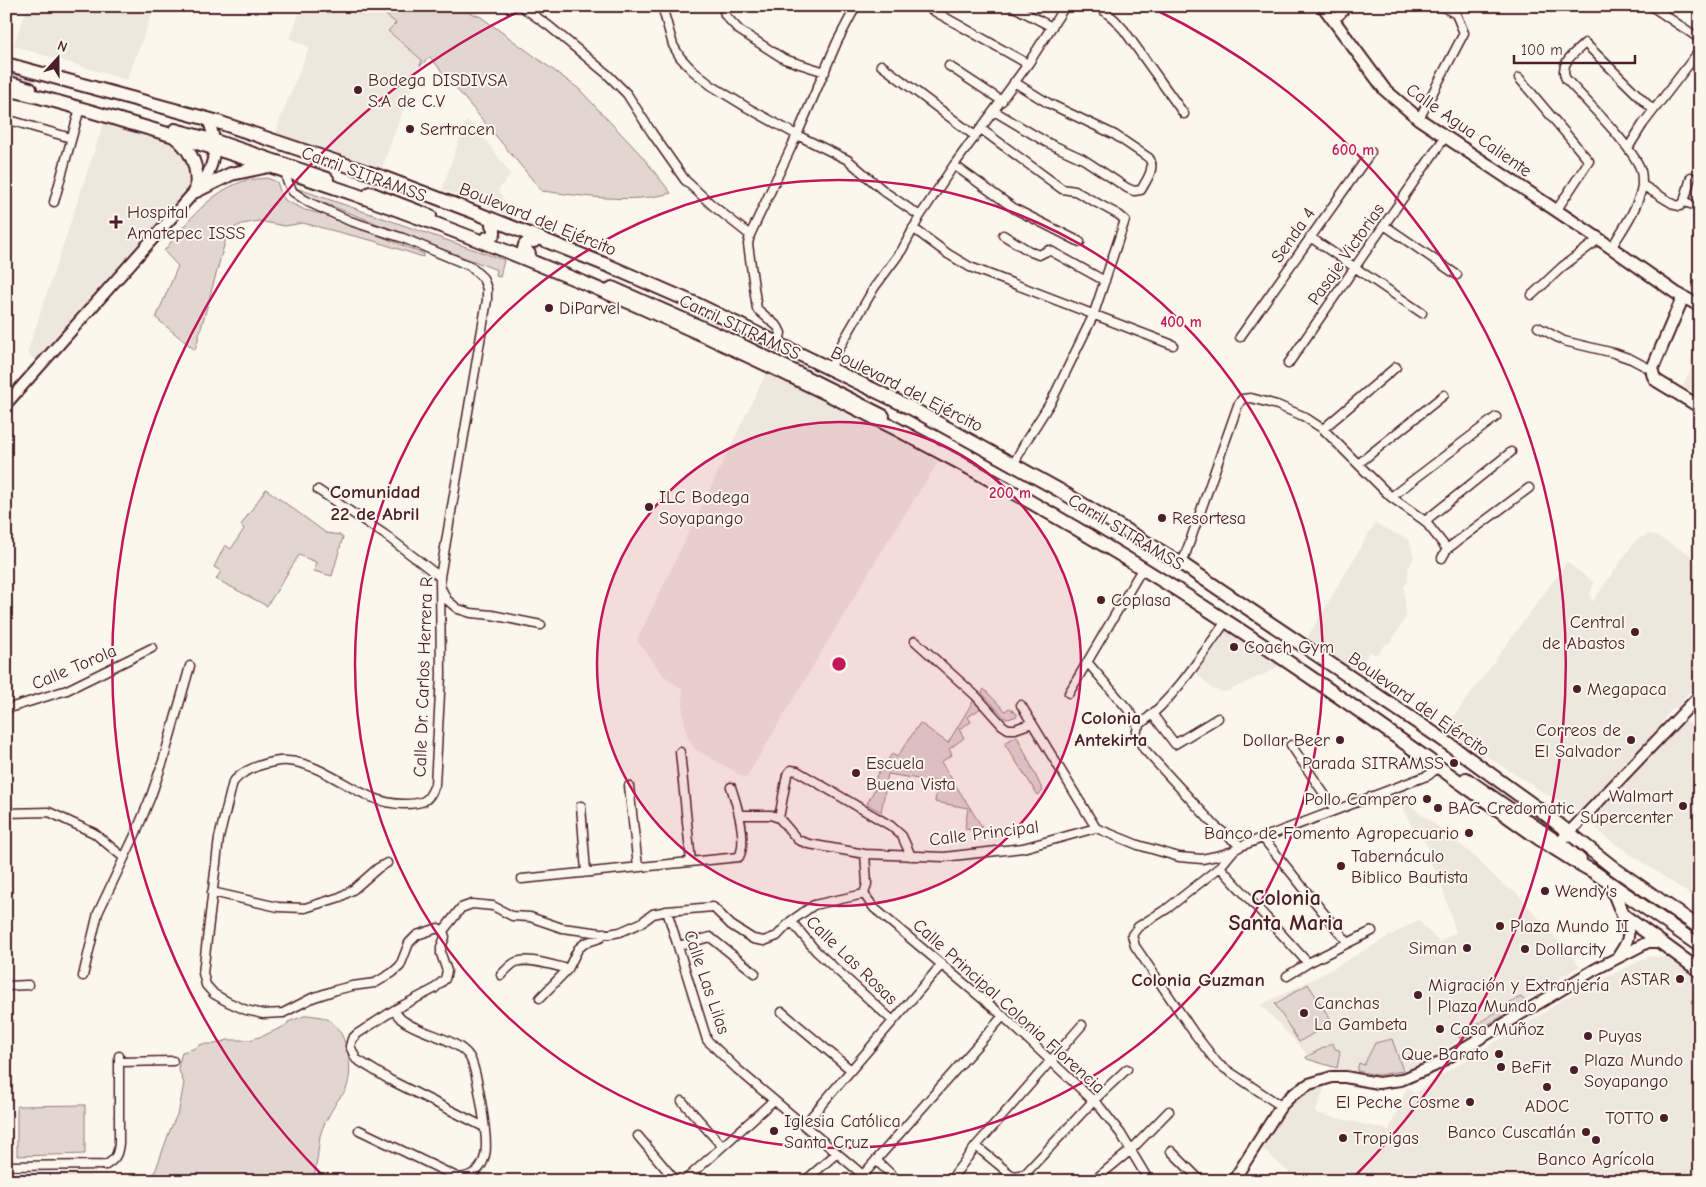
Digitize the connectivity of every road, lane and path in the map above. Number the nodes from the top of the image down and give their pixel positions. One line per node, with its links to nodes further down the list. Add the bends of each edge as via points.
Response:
1 (521, 6): 59 (street, via 627,94 685,180)
2 (662, 6): 37 (street, via 673,45 693,71 728,96)
3 (723, 6): 22 (street, via 725,15 739,30 784,59)
4 (856, 6): 22 (street)
5 (924, 6): 18 (street)
6 (1012, 6): 14 (street)
7 (1065, 6): 14 (street)
8 (1098, 6): 31 (street, via 1124,30)
9 (1323, 6): 13 (main road, Calle Agua Caliente)
10 (1348, 6): 13 (street)
11 (1441, 6): 33 (street, via 1456,14 1464,33)
12 (1651, 6): 15 (street)
13 (1333, 20): 33 (main road, Calle Agua Caliente, via 1384,90)
14 (1052, 27): 18 (street)
15 (1700, 39)
16 (1700, 50): 29 (street)
17 (6, 64): 34 (main road, Boulevard del Ejército)
18 (1028, 64): 25 (street)
19 (881, 65): 38 (street)
20 (949, 66): 27 (street)
21 (6, 68): 34 (main road, Carril SITRAMSS)
22 (825, 72): 37 (street)
23 (1519, 78): 53 (street, via 1589,161)
24 (6, 82): 41 (main road, Carril SITRAMSS)
25 (1014, 82): 27 (street); 30 (street, via 1048,103 1115,135 1150,158 1152,167 1141,190 1127,188 1083,159 1046,142)
26 (6, 89): 28 (main road)
27 (1002, 101): 30 (street)
28 (80, 108): 36 (main road); 40 (street)
29 (1653, 110): 42 (street); 42 (street, via 1585,43 1567,61 1564,76)
30 (994, 111): 35 (street)
31 (1184, 114)
32 (6, 119): 40 (street)
33 (1418, 119): 39 (main road, Calle Agua Caliente)
34 (210, 123): 41 (street); 55 (main road, Carril SITRAMSS); 77 (main road, Boulevard del Ejército, via 382,177 474,212 617,269)
35 (981, 129): 38 (street); 69 (street, via 1062,190 1075,191 1124,218)
36 (173, 135): 41 (main road); 49 (main road, via 193,160 197,175)
37 (797, 135): 54 (street, via 848,160 885,192); 59 (street)
38 (975, 136): 44 (street)
39 (1445, 137): 53 (main road, Calle Agua Caliente); 56 (street, Pasaje Victorias)
40 (71, 138): 50 (street)
41 (215, 144): 45 (main road); 49 (street, via 210,171); 61 (main road, Carril SITRAMSS, via 390,201)
42 (1628, 148): 48 (street, via 1641,170)
43 (1371, 152): 60 (street, Senda 4)
44 (954, 165): 54 (street); 64 (street, via 1015,209)
45 (270, 166): 46 (main road); 49 (main road, via 231,174)
46 (286, 171): 98 (main road, via 501,249 729,346 908,435); 99 (street, Calle Dr. Carlos Herrera R, via 293,192 308,202 470,266 483,278 488,300)
47 (1691, 177): 51 (street)
48 (1642, 185): 51 (street, via 1675,205 1680,206); 65 (street, via 1628,221)
49 (196, 191): 84 (street)
50 (54, 202)
51 (1684, 202): 52 (street)
52 (1700, 207)
53 (1556, 211): 62 (main road, Calle Agua Caliente)
54 (920, 216): 57 (street)
55 (492, 225): 61 (main road, via 494,234); 63 (main road, Carril SITRAMSS)
56 (1384, 225): 67 (street, Pasaje Victorias); 68 (street)
57 (913, 228): 74 (street, via 970,267); 81 (street, via 902,250 874,288)
58 (1003, 234): 69 (street, via 1039,255 1049,250)
59 (750, 235): 77 (street, via 748,244 757,309 778,327 781,333)
60 (1310, 237): 67 (street); 76 (street, Senda 4)
61 (487, 238): 66 (main road, Carril SITRAMSS)
62 (1598, 238): 65 (main road, Calle Agua Caliente); 70 (street)
63 (534, 241): 66 (main road, via 525,245 524,249); 123 (main road, Carril SITRAMSS, via 809,362 993,458 1227,598 1500,787)
64 (1080, 242)
65 (1611, 248): 71 (main road, Calle Agua Caliente)
66 (529, 254): 129 (main road, Carril SITRAMSS, via 756,352 1008,482 1111,542 1237,622)
67 (1355, 268): 73 (street); 79 (street, Pasaje Victorias)
68 (1456, 275)
69 (1105, 281): 74 (street)
70 (1532, 295)
71 (1683, 297): 72 (main road, Calle Agua Caliente); 82 (main road)
72 (1700, 306)
73 (1422, 314)
74 (1094, 316): 78 (street); 90 (street, via 1052,400)
75 (1538, 327): 82 (street, via 1564,341 1623,356)
76 (1240, 337)
77 (779, 343): 81 (main road, Boulevard del Ejército)
78 (1173, 345)
79 (1288, 364)
80 (1396, 367): 87 (street)
81 (831, 368): 90 (main road, Boulevard del Ejército)
82 (1652, 370): 85 (main road, via 1657,381)
83 (1444, 394): 89 (street)
84 (6, 404)
85 (1700, 407)
86 (1496, 417): 93 (street)
87 (1323, 429): 89 (street); 97 (street, via 1303,416 1276,406 1251,398 1242,400 1226,435)
88 (1511, 452): 94 (street)
89 (1358, 464): 93 (street)
90 (1013, 465): 97 (main road, Boulevard del Ejército)
91 (1529, 488): 95 (street)
92 (318, 490): 99 (street)
93 (1391, 497): 94 (street)
94 (1425, 521): 95 (street)
95 (1447, 549): 96 (street)
96 (1442, 558)
97 (1182, 564): 123 (main road, Boulevard del Ejército, via 1439,737)
98 (1142, 569): 101 (main road); 105 (street)
99 (440, 577): 100 (street, Calle Dr. Carlos Herrera R)
100 (440, 586): 102 (street, via 447,600 458,609); 142 (street, Calle Dr. Carlos Herrera R, via 440,674 431,794 425,801 418,802 393,803 374,799 311,767 289,761 246,771 234,782 228,800 218,838)
101 (1226, 620): 111 (street, via 1171,696); 117 (main road)
102 (541, 625)
103 (915, 641): 113 (street, via 976,696 1002,725 1015,729)
104 (152, 648): 110 (street, Calle Torola, via 67,690)
105 (1088, 663): 107 (street); 114 (street, via 1131,713)
106 (190, 666): 133 (street, via 157,781)
107 (1069, 693)
108 (1700, 694): 127 (street)
109 (1021, 705): 113 (street)
110 (6, 709)
111 (1153, 715): 112 (street, via 1175,744); 114 (street)
112 (1218, 718)
113 (1032, 723): 126 (street)
114 (1138, 726): 130 (street, via 1136,735 1144,750)
115 (1291, 745): 121 (street)
116 (680, 752): 134 (street)
117 (1438, 767): 121 (street, via 1428,775); 139 (main road, via 1570,859)
118 (629, 786): 136 (street)
119 (732, 787): 124 (street)
120 (581, 806): 138 (street)
121 (1335, 810): 128 (street)
122 (6, 813): 133 (street, via 49,812 94,833)
123 (1544, 813): 127 (main road, Boulevard del Ejército)
124 (740, 815): 125 (street); 134 (street, via 743,850 739,857)
125 (779, 818): 131 (street, Calle Principal, via 798,840); 132 (street, via 787,775 791,770 797,771 891,826 902,836)
126 (1096, 828): 130 (street, via 1179,857 1202,859); 132 (street, Calle Principal, via 1023,848 944,857)
127 (1569, 832): 129 (street); 147 (main road, Boulevard del Ejército)
128 (1263, 838): 130 (street); 152 (street)
129 (1559, 843): 139 (main road, Carril SITRAMSS)
130 (1238, 848): 137 (street)
131 (865, 854): 132 (street, Calle Principal); 143 (street, via 867,884)
132 (911, 856)
133 (124, 857): 162 (street, via 98,913)
134 (690, 862): 136 (street)
135 (387, 863): 142 (street, via 340,897 305,908 278,907)
136 (638, 867): 138 (street)
137 (1220, 868): 156 (street); 179 (street, via 1138,927 1132,936 1135,946 1218,1064)
138 (586, 872): 140 (street)
139 (1594, 872): 141 (main road)
140 (522, 879)
141 (1610, 882): 145 (main road); 154 (main road)
142 (212, 892): 148 (street, Calle Dr. Carlos Herrera R, via 203,974 206,986 228,1002 263,1014 283,1013 336,990 375,983 400,966 409,943 417,935 438,928)
143 (864, 894): 146 (street, via 814,905); 157 (street, Calle Principal Colonia Florencia, via 874,908)
144 (667, 911): 146 (street, via 713,907 731,925 753,939 764,941 777,936); 150 (street, via 653,914 620,932); 153 (street, Calle Las Lilas)
145 (1623, 915): 151 (main road); 155 (street, via 1629,933)
146 (791, 921): 170 (street, Calle Las Rosas, via 816,951)
147 (1700, 928)
148 (443, 931): 150 (street, via 461,908 472,904 493,906 512,916 530,917 562,928); 167 (street, via 445,937 441,954 447,971 445,979)
149 (1372, 931): 152 (street)
150 (604, 933): 158 (street, via 578,949)
151 (1658, 942): 155 (street, via 1648,942); 159 (main road)
152 (1348, 943): 156 (street)
153 (678, 946): 160 (street, via 710,937); 176 (street, Calle Las Lilas, via 707,1040)
154 (1700, 946)
155 (1618, 957): 179 (street, via 1415,1075 1378,1083 1345,1077 1320,1079 1292,1095)
156 (1308, 963): 163 (street)
157 (942, 964): 169 (street, Calle Principal Colonia Florencia); 170 (street)
158 (568, 969): 161 (street, via 524,961 516,962); 166 (street)
159 (1700, 971)
160 (755, 973)
161 (501, 975)
162 (83, 976)
163 (1287, 976)
164 (6, 986): 165 (street)
165 (28, 986)
166 (540, 998)
167 (394, 1010): 182 (street, via 401,1019 448,1041 469,1056); 182 (street, via 352,1039 350,1046 356,1059 390,1080)
168 (782, 1012): 175 (street)
169 (1003, 1016): 173 (street, Calle Principal Colonia Florencia); 190 (street)
170 (893, 1021): 175 (street)
171 (1082, 1025): 173 (street)
172 (173, 1061): 191 (street, via 119,1059 118,1152 115,1159 106,1165)
173 (1050, 1061): 178 (street, Calle Principal Colonia Florencia); 186 (street)
174 (1126, 1069): 178 (street)
175 (851, 1070): 181 (street)
176 (774, 1100): 181 (street, Calle Las Lilas); 185 (street)
177 (682, 1101): 185 (street)
178 (1093, 1101): 186 (street, via 1021,1176 1010,1174); 187 (street, Calle Principal Colonia Florencia)
179 (1281, 1106): 200 (street)
180 (1169, 1111): 187 (street)
181 (804, 1125): 189 (street, Calle Las Lilas)
182 (484, 1127): 183 (street, via 486,1154 481,1166 471,1176 458,1178)
183 (359, 1130)
184 (638, 1136): 192 (street)
185 (722, 1146): 193 (street)
186 (976, 1146): 196 (street)
187 (1131, 1150): 197 (street); 198 (street, Calle Principal Colonia Florencia)
188 (1171, 1151): 199 (street)
189 (837, 1153): 190 (street, Calle Las Lilas, via 863,1175); 194 (street)
190 (876, 1160): 195 (street)
191 (6, 1166)
192 (676, 1181)
193 (684, 1181)
194 (805, 1181)
195 (898, 1181)
196 (953, 1181)
197 (1094, 1181)
198 (1149, 1181)
199 (1201, 1181)
200 (1233, 1181)

